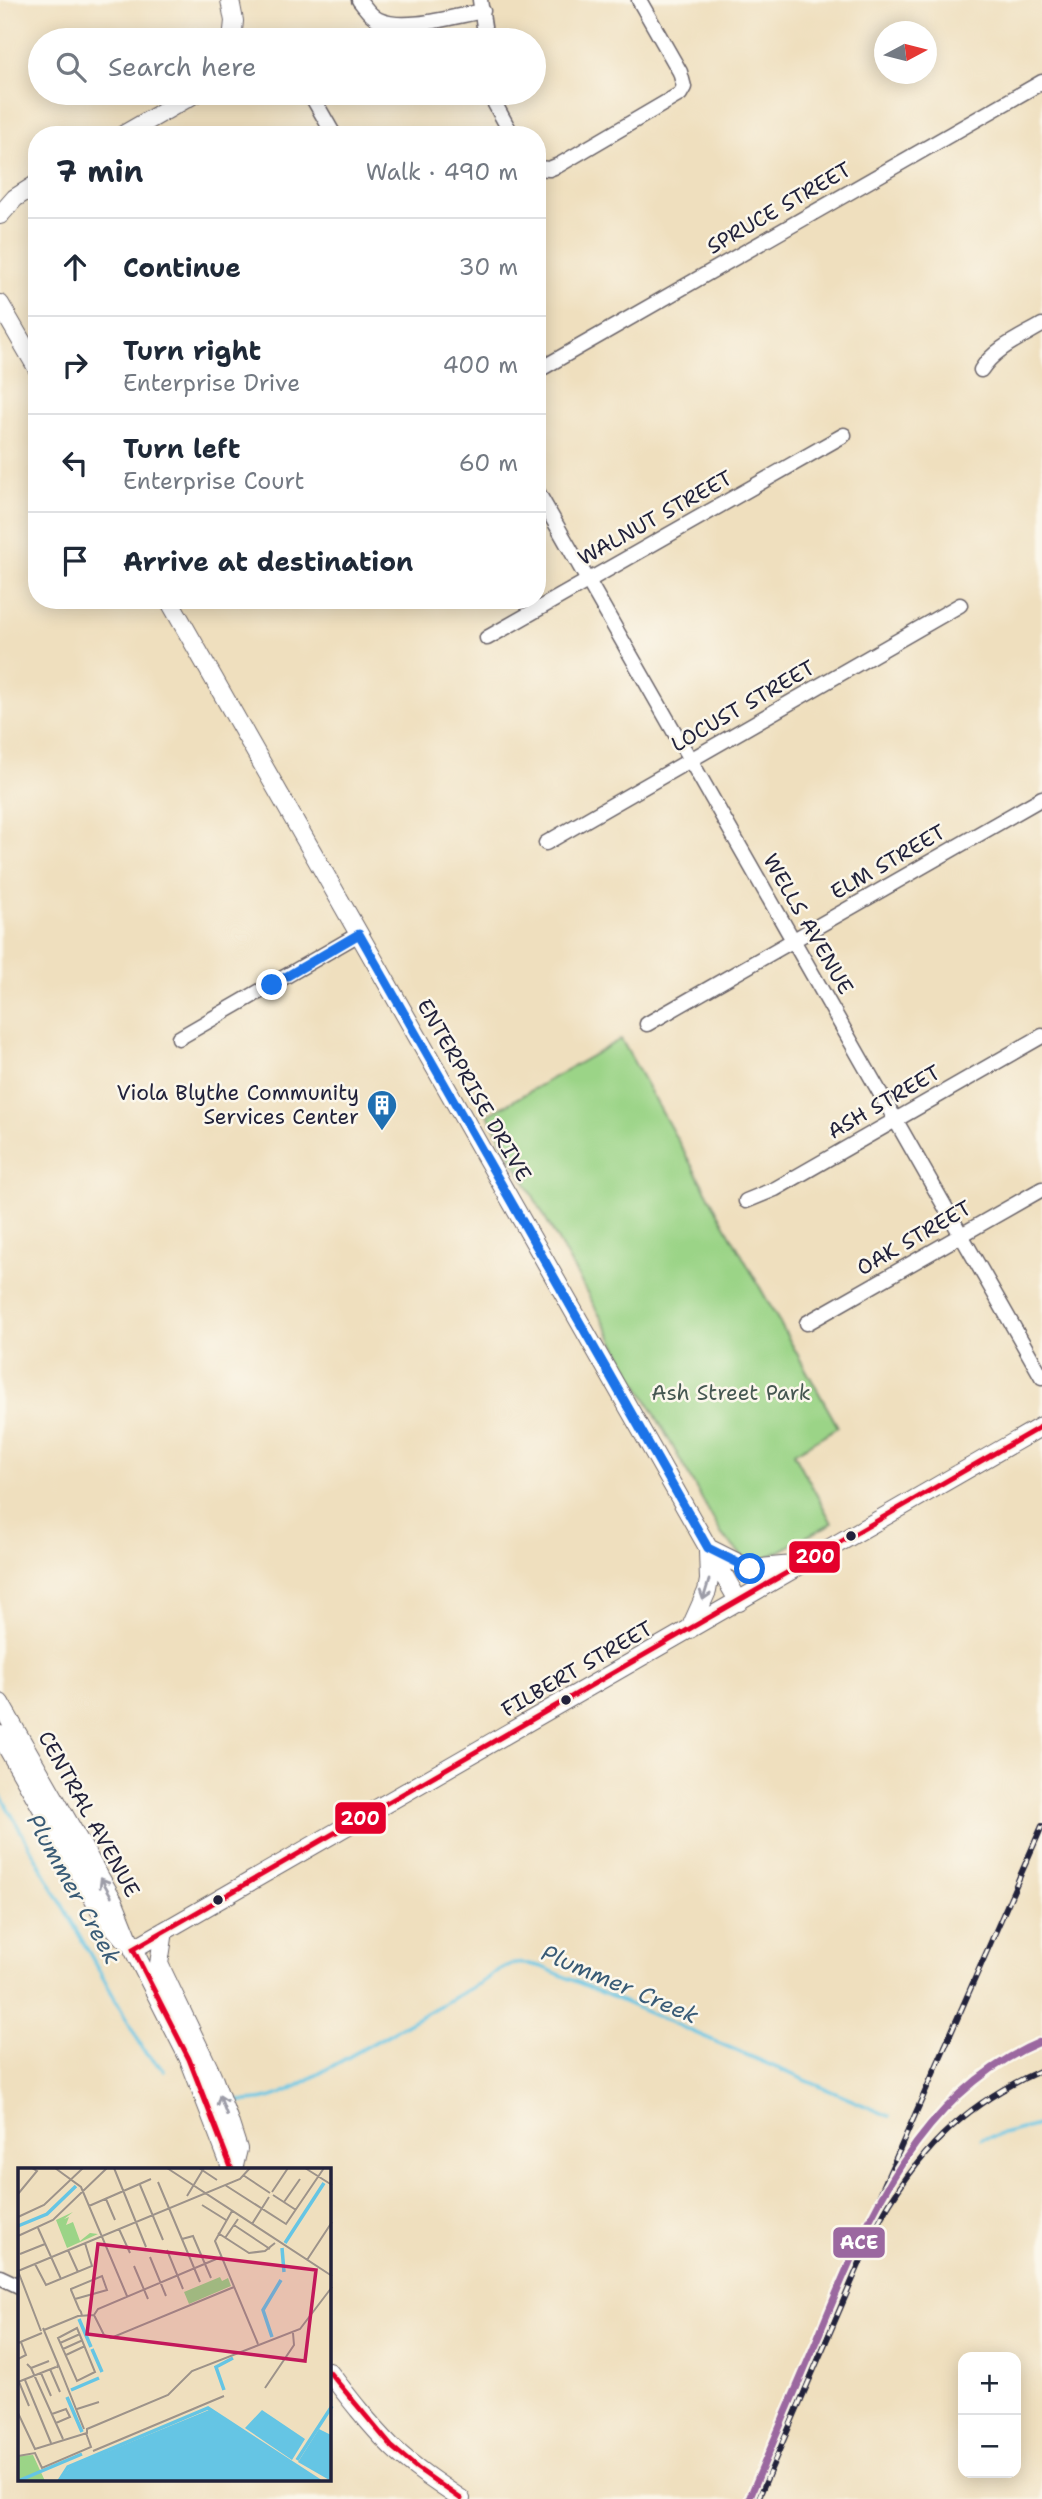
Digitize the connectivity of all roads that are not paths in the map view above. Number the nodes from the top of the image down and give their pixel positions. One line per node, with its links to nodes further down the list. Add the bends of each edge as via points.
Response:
1 (230, 0): 5 (street)
2 (359, 0): 4 (street, via 377,19 401,24)
3 (639, 0): 14 (street, via 684,87 680,94)
4 (481, 5): 6 (street)
5 (233, 28)
6 (484, 28)
7 (1042, 82): 20 (street, SPRUCE STREET)
8 (174, 105): 11 (street)
9 (317, 105): 12 (street)
10 (496, 105): 13 (street)
11 (138, 126)
12 (329, 126)
13 (507, 126)
14 (546, 167)
15 (28, 190): 16 (street)
16 (0, 215)
17 (0, 304): 19 (street)
18 (1042, 325): 21 (street, via 998,351)
19 (28, 352)
20 (546, 366)
21 (981, 370)
22 (844, 435): 24 (street, WALNUT STREET)
23 (546, 507): 24 (street, WELLS AVENUE)
24 (588, 580): 25 (street, WALNUT STREET); 30 (street, WELLS AVENUE)
25 (546, 604)
26 (960, 605): 30 (street, LOCUST STREET)
27 (174, 609): 33 (street, ENTERPRISE DRIVE)
28 (538, 609): 29 (street, WALNUT STREET)
29 (487, 638)
30 (691, 760): 32 (street, LOCUST STREET); 34 (street, WELLS AVENUE)
31 (1042, 798): 34 (street, ELM STREET)
32 (546, 843)
33 (359, 934): 37 (street); 45 (street, ENTERPRISE DRIVE)
34 (793, 940): 35 (street, ELM STREET); 38 (street, WELLS AVENUE)
35 (647, 1024)
36 (1042, 1036): 38 (street, ASH STREET)
37 (179, 1038)
38 (895, 1120): 40 (street, ASH STREET); 41 (street, WELLS AVENUE)
39 (1042, 1189): 41 (street, OAK STREET)
40 (746, 1201)
41 (961, 1235): 42 (street, OAK STREET); 43 (street, WELLS AVENUE)
42 (807, 1323)
43 (1042, 1377)
44 (1042, 1426): 46 (street, FILBERT STREET)
45 (708, 1548): 46 (street, via 750,1569); 47 (street, ENTERPRISE DRIVE); 48 (street, one-way to 48, via 707,1591)
46 (802, 1564): 47 (street, FILBERT STREET)
47 (739, 1602): 48 (street, FILBERT STREET)
48 (690, 1629): 51 (street, FILBERT STREET)
49 (0, 1703): 52 (street, CENTRAL AVENUE, one-way to 49, via 114,1902)
50 (0, 1735): 52 (street, CENTRAL AVENUE, via 102,1913)
51 (164, 1931): 52 (street, FILBERT STREET); 54 (street, one-way to 51, via 238,2149 229,2121 159,1964)
52 (133, 1950): 53 (street, CENTRAL AVENUE, via 189,2059)
53 (232, 2168)
54 (233, 2168)
55 (0, 2277): 56 (street)
56 (18, 2286)
57 (331, 2375): 58 (street, via 392,2446)
58 (461, 2499)

